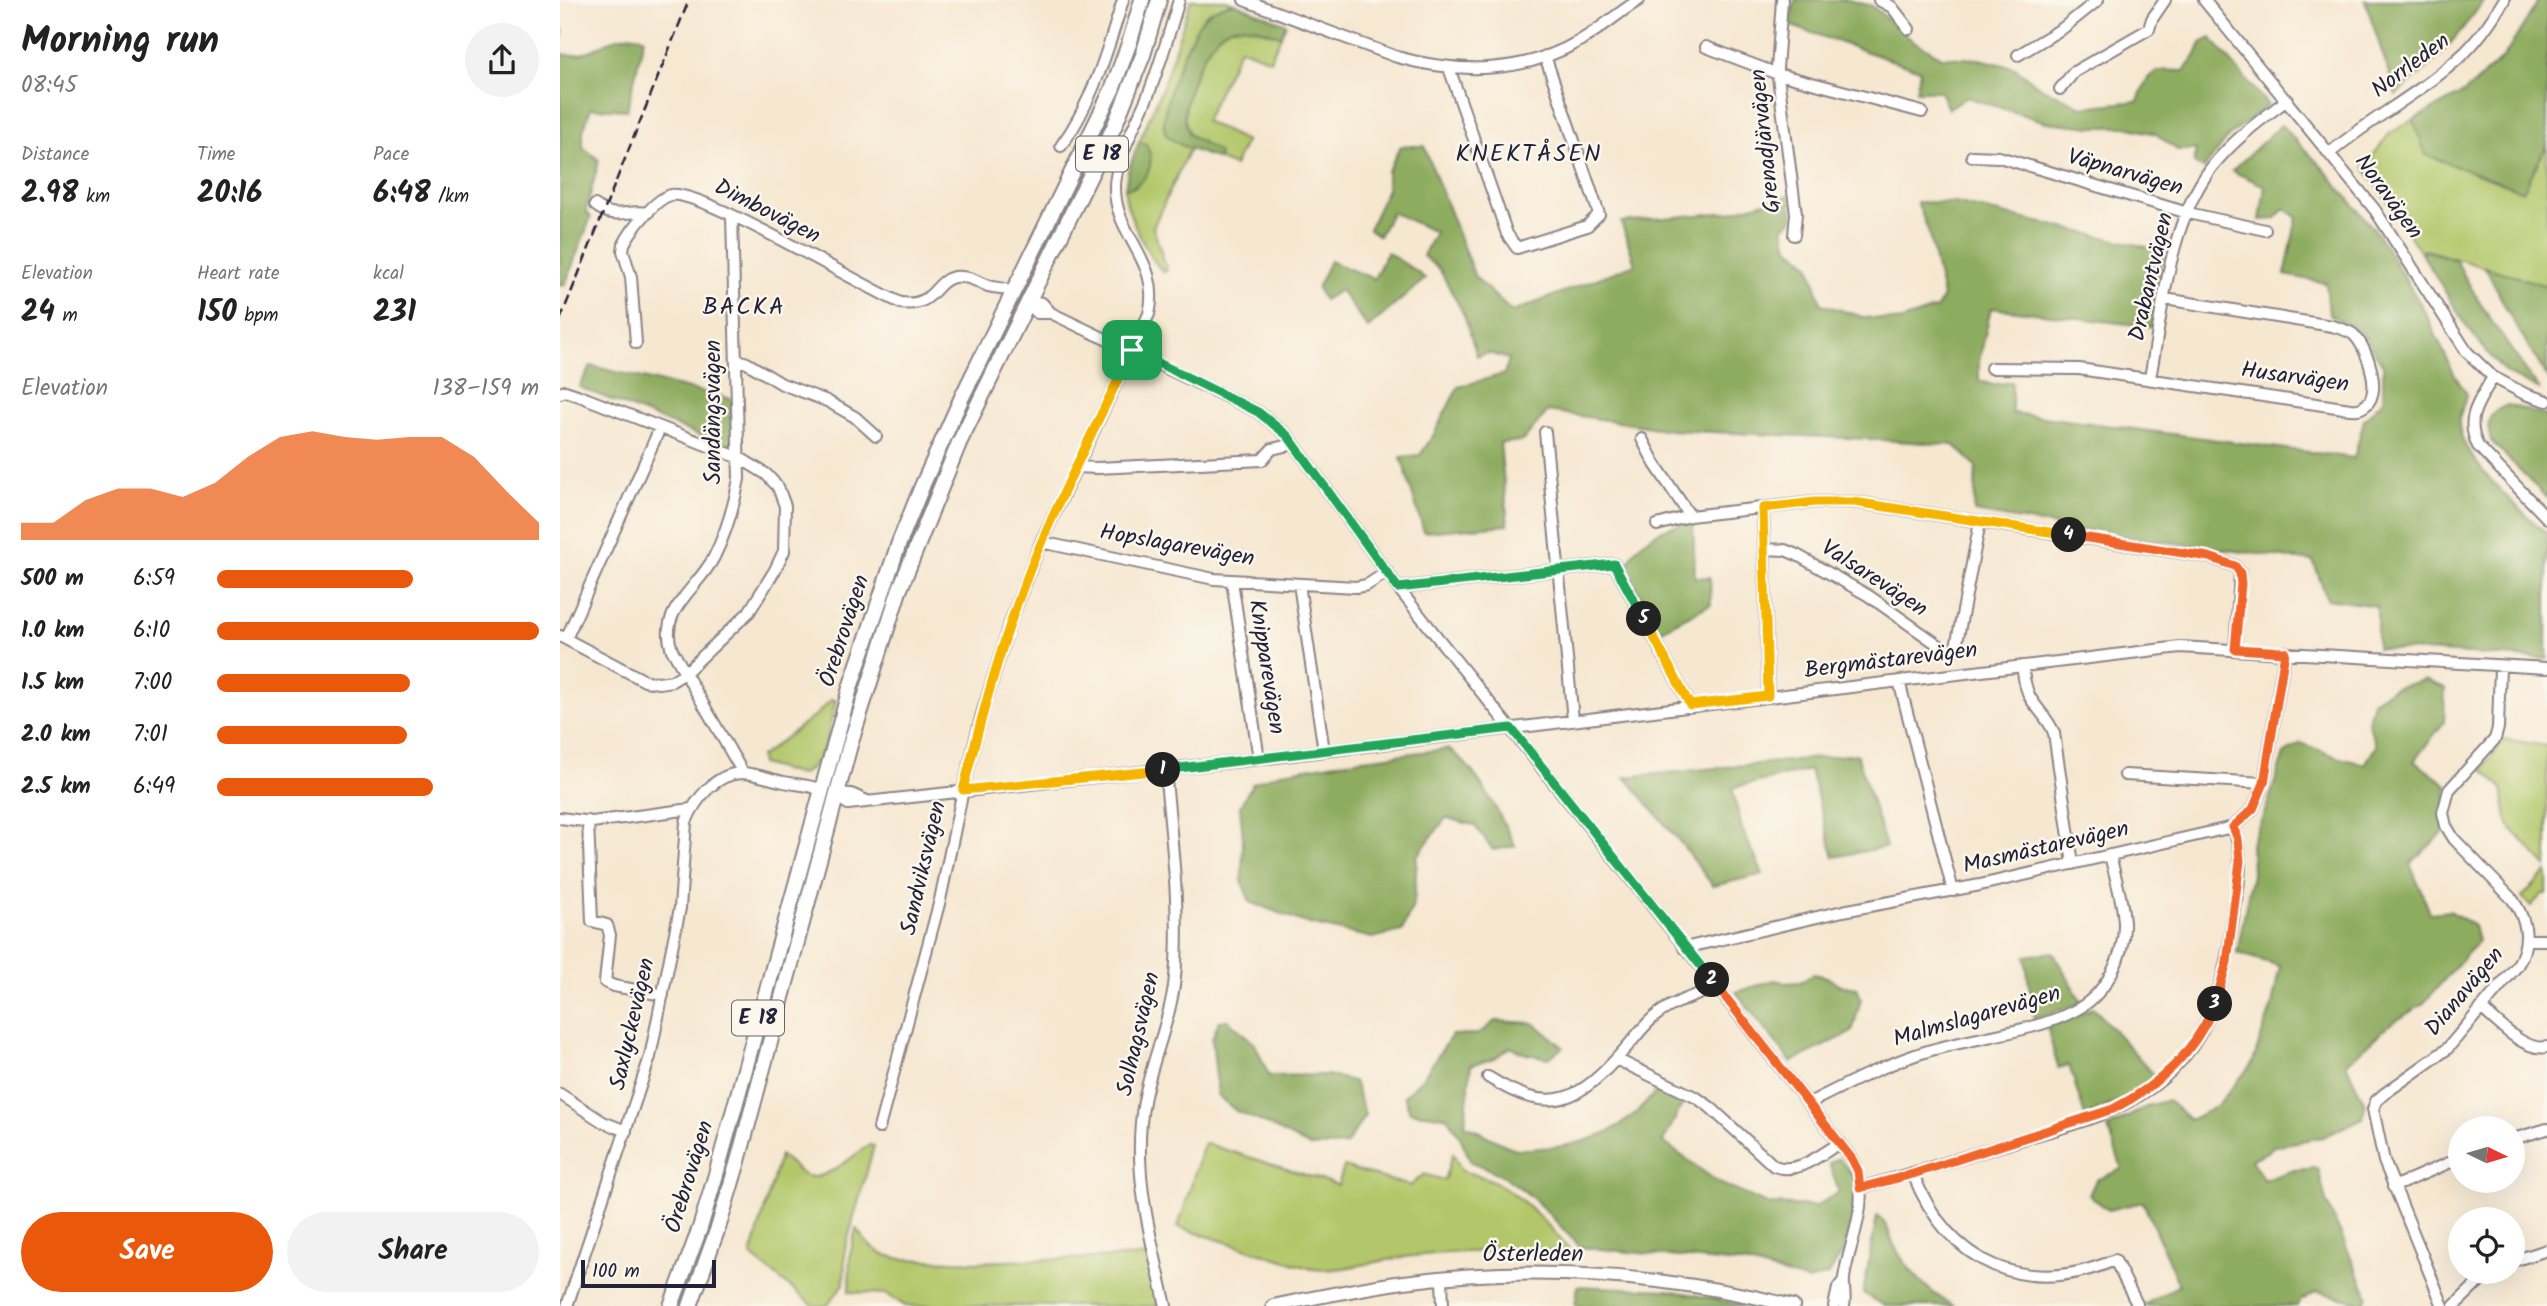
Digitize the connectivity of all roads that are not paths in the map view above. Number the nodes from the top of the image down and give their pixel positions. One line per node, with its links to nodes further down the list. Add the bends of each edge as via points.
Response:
1 (1123, 0): 22 (street, via 1088,96)
2 (1142, 0): 31 (highway, Örebrovägen / E 18, via 1103,112)
3 (1159, 0): 33 (highway, Örebrovägen / E 18, via 1120,115)
4 (1179, 0): 35 (street, Sandviksvägen, via 1115,185 1121,219 1144,260 1153,299)
5 (1244, 0): 17 (street, via 1397,57)
6 (1639, 0): 16 (street, via 1580,41)
7 (1782, 0): 18 (street, Grenadjärvägen)
8 (1879, 0): 13 (street, via 1892,7)
9 (2098, 0): 15 (street)
10 (2165, 0): 19 (street, via 2149,29 2074,72)
11 (2204, 0): 20 (street, Noravägen)
12 (2504, 0): 23 (street, Norrleden, via 2463,54)
13 (1909, 29)
14 (1706, 47): 18 (street)
15 (2018, 55)
16 (1545, 57): 17 (street, via 1486,69); 17 (street, via 1598,214 1587,226 1517,248 1507,234)
17 (1449, 68)
18 (1778, 74): 21 (street); 30 (street, Grenadjärvägen, via 1796,214)
19 (2060, 89)
20 (2287, 100): 23 (street, Noravägen); 27 (street, Drabantvägen, via 2224,153 2198,189)
21 (1922, 112)
22 (1061, 146)
23 (2330, 153): 38 (street, Noravägen, via 2375,210 2467,352)
24 (1972, 156): 27 (street, Väpnarvägen, via 1998,158)
25 (595, 205): 26 (street, via 612,215)
26 (648, 213): 28 (street, Dimbovägen, via 659,200 677,194); 34 (street, Dimbovägen, via 623,251 631,277)
27 (2188, 213): 29 (street, Väpnarvägen); 32 (street, Drabantvägen)
28 (732, 216): 31 (street, Dimbovägen, via 901,303 915,305 928,299 942,281 965,276); 36 (street, Sandängsvägen)
29 (2265, 230)
30 (1794, 235)
31 (1013, 295): 33 (highway); 79 (highway, Örebrovägen / E 18, via 899,543 860,654)
32 (2165, 299): 39 (street, Drabantvägen); 39 (street, Husarvägen, via 2344,330 2354,335 2366,356 2374,390 2362,408 2350,409)
33 (1028, 301): 35 (street, via 1037,313 1051,313); 81 (highway, Örebrovägen / E 18, via 959,443 904,579)
34 (636, 343)
35 (1132, 350): 46 (street, via 1258,412); 48 (street, Sandviksvägen)
36 (736, 359): 44 (street, via 827,401); 47 (street, Sandängsvägen)
37 (1991, 368): 39 (street, Husarvägen, via 2079,369)
38 (2493, 377): 41 (street, Noravägen); 51 (street, via 2474,412 2472,434 2478,446)
39 (2150, 378)
40 (560, 393): 42 (street, via 565,391)
41 (2547, 401)
42 (660, 428): 47 (street); 61 (street)
43 (1545, 432): 56 (street)
44 (876, 436)
45 (1642, 439): 50 (street)
46 (1293, 444): 48 (street, via 1272,449 1262,460); 57 (street)
47 (740, 458): 67 (street, Sandängsvägen, via 735,501 715,555 669,620 668,640); 67 (street, via 778,487 785,506 783,551 762,592 735,627)
48 (1076, 467): 54 (street, Sandviksvägen)
49 (1763, 508): 50 (street); 52 (street, via 1854,502); 55 (street)
50 (1690, 516): 53 (street)
51 (2547, 518)
52 (1980, 522): 55 (street, Valsarevägen, via 1957,642 1947,651 1838,578 1785,550); 62 (street, via 2225,561 2240,573)
53 (1657, 524)
54 (1041, 542): 58 (street, Hopslagarevägen); 80 (street, Sandviksvägen, via 1011,620)
55 (1764, 549): 69 (street)
56 (1559, 569): 60 (street); 70 (street, via 1614,564); 71 (street)
57 (1387, 572): 59 (street, Hopslagarevägen, via 1356,587); 60 (street)
58 (1232, 581): 59 (street, Hopslagarevägen); 74 (street, Knipparevägen)
59 (1299, 584): 73 (street)
60 (1398, 588): 72 (street)
61 (563, 638): 67 (street, via 645,681 672,681)
62 (2235, 649): 63 (street, Bergmästarevägen); 64 (street, Bergmästarevägen, via 2180,647)
63 (2285, 652): 65 (street, Bergmästarevägen); 78 (street)
64 (2022, 666): 68 (street, Bergmästarevägen); 87 (street, via 2028,692 2054,733)
65 (2500, 666): 66 (street, Bergmästarevägen); 89 (street, Dianavägen, via 2495,739 2449,790 2443,813 2454,839 2521,911)
66 (2547, 668)
67 (685, 673): 76 (street, Sandängsvägen)
68 (1899, 681): 69 (street, Bergmästarevägen); 88 (street)
69 (1768, 696): 70 (street, Bergmästarevägen)
70 (1690, 705): 71 (street, Bergmästarevägen)
71 (1573, 720): 72 (street, Bergmästarevägen)
72 (1511, 728): 73 (street, Bergmästarevägen); 91 (street)
73 (1324, 751): 74 (street, Bergmästarevägen)
74 (1259, 759): 75 (street, Bergmästarevägen)
75 (1165, 769): 80 (street, Bergmästarevägen); 118 (street, Solhagsvägen, via 1176,921 1175,975 1144,1102 1139,1155 1144,1203)
76 (743, 773): 79 (street, via 791,783 806,793); 82 (street, via 716,781)
77 (2125, 775): 78 (street)
78 (2264, 783): 85 (street, via 2253,809)
79 (821, 790): 81 (highway); 116 (highway, Örebrovägen / E 18, via 717,1171)
80 (963, 790): 81 (street, Bergmästarevägen, via 848,804); 100 (street, Sandviksvägen, via 940,900)
81 (837, 793): 117 (highway, Örebrovägen / E 18, via 738,1161)
82 (691, 809): 84 (street); 93 (street, Saxlyckevägen, via 686,822 680,908)
83 (560, 818): 84 (street)
84 (588, 821): 93 (street, via 592,921 607,925 610,935 605,982)
85 (2233, 827): 86 (street, Masmästarevägen); 106 (street, via 2240,861 2223,978 2208,1020 2172,1070 2113,1109)
86 (2110, 855): 87 (street, Masmästarevägen); 99 (street, Malmslagarevägen, via 2123,935 2111,974 2086,1004 2042,1023 1891,1063)
87 (2073, 864): 88 (street, Masmästarevägen)
88 (1953, 891): 91 (street, Masmästarevägen)
89 (2528, 940): 90 (street); 94 (street, Dianavägen, via 2517,966)
90 (2547, 940)
91 (1684, 948): 92 (street)
92 (1717, 987): 96 (street, via 1658,1013); 99 (street)
93 (663, 995): 102 (street, Saxlyckevägen, via 650,1057)
94 (2481, 1008): 95 (street, via 2528,1045); 107 (street, Dianavägen, via 2447,1049 2376,1101 2372,1109)
95 (2547, 1047)
96 (1616, 1059): 97 (street, via 1587,1088 1557,1100 1526,1097); 104 (street, via 1696,1098 1764,1159 1784,1170 1808,1163)
97 (1488, 1077)
98 (560, 1094): 102 (street)
99 (1809, 1103): 104 (street)
100 (879, 1128)
101 (2547, 1129): 103 (street)
102 (626, 1131): 115 (street, Saxlyckevägen)
103 (2525, 1135)
104 (1840, 1143): 108 (street, via 1858,1171)
105 (2448, 1163): 107 (street)
106 (1913, 1174): 108 (street); 114 (street, via 1938,1222 1974,1255 2006,1269 2042,1276 2076,1273 2115,1259)
107 (2393, 1187): 124 (street, Dianavägen)
108 (1860, 1188): 112 (street, via 1859,1219)
109 (2547, 1250): 110 (street)
110 (2525, 1257)
111 (1441, 1279): 119 (main road, Österleden); 120 (street); 121 (main road, Österleden, via 1605,1276 1705,1287)
112 (1844, 1280): 122 (street); 123 (street)
113 (2477, 1284): 125 (street)
114 (2137, 1304)
115 (567, 1306)
116 (671, 1306)
117 (690, 1306)
118 (1166, 1306)
119 (1273, 1306)
120 (1443, 1306)
121 (1793, 1306)
122 (1834, 1306)
123 (1844, 1306)
124 (2443, 1306)
125 (2454, 1306)

